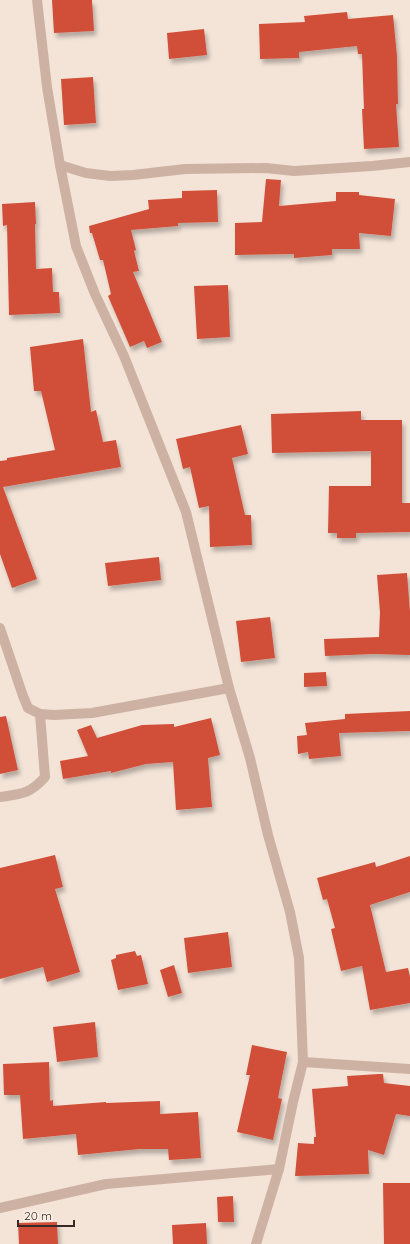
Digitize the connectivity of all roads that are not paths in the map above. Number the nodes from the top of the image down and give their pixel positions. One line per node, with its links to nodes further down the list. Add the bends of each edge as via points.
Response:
1 (37, 0): 3 (street, via 47,87)
2 (410, 162): 3 (street, via 294,171 266,168 185,169 110,176 86,173)
3 (60, 165): 5 (street, via 76,246 124,356 186,512)
4 (0, 628): 6 (street, via 28,708)
5 (229, 688): 6 (street, via 92,713); 8 (street, via 290,912 299,958)
6 (40, 714): 7 (street, via 45,777 22,794)
7 (0, 797)
8 (303, 1062): 9 (street); 10 (street)
9 (410, 1069)
10 (279, 1169): 11 (street, via 106,1184); 12 (street)
11 (0, 1208)
12 (256, 1244)

